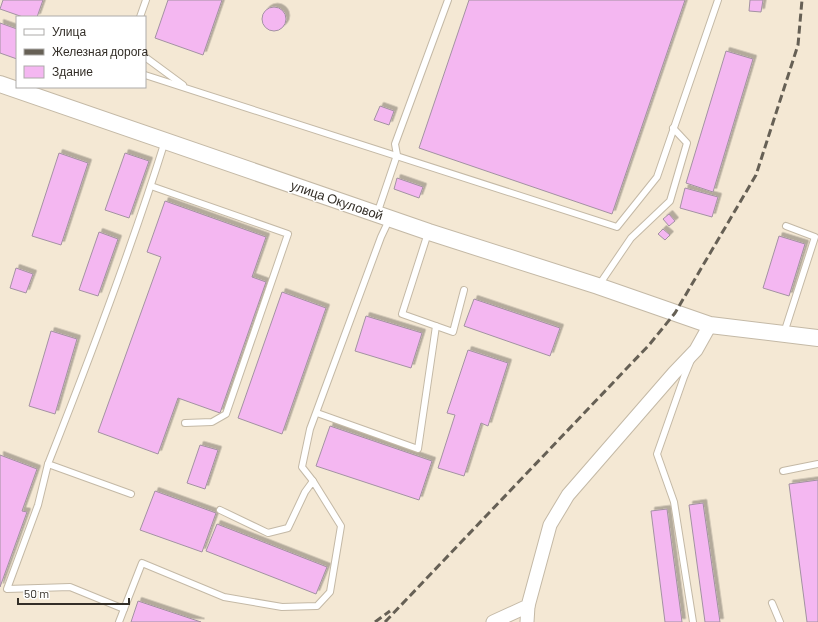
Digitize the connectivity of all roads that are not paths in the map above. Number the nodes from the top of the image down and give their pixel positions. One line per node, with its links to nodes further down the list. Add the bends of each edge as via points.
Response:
1 (146, 0): 4 (lane)
2 (448, 0): 11 (lane, via 395,144)
3 (718, 0): 9 (lane)
4 (140, 16)
5 (146, 59): 8 (lane)
6 (146, 75): 8 (lane)
7 (0, 84): 10 (street, улица Окуловой)
8 (188, 88): 11 (lane)
9 (673, 128): 11 (lane, via 657,177 617,227); 17 (lane, via 687,143 670,201 631,238)
10 (165, 141): 12 (lane); 13 (street, улица Окуловой)
11 (397, 155): 13 (lane)
12 (151, 186): 25 (lane, via 288,234 226,414 212,422); 26 (lane, via 82,378)
13 (383, 216): 15 (street, улица Окуловой); 24 (lane, via 381,237)
14 (786, 226): 16 (lane)
15 (428, 232): 17 (street, улица Окуловой); 20 (lane, via 402,314)
16 (817, 237): 21 (lane)
17 (598, 286): 19 (street, улица Окуловой)
18 (464, 290): 20 (lane, via 453,332)
19 (710, 325): 21 (street, улица Окуловой); 23 (street)
20 (436, 326): 24 (lane, via 418,448)
21 (784, 334): 22 (street, улица Окуловой)
22 (818, 338)
23 (696, 350): 33 (street, via 568,495 550,525); 38 (lane, via 657,454 674,502)
24 (317, 413): 29 (lane, via 310,429 302,467)
25 (185, 423)
26 (48, 464): 30 (lane); 34 (lane, via 38,505 7,589 70,587)
27 (818, 464): 28 (lane)
28 (783, 470)
29 (313, 481): 31 (lane, via 288,528 268,533); 34 (lane, via 342,526 330,592 317,606 282,607 224,597 142,563)
30 (131, 494)
31 (220, 510)
32 (772, 603): 39 (lane)
33 (528, 606): 36 (street); 37 (street)
34 (124, 609): 35 (lane)
35 (119, 622)
36 (493, 622)
37 (527, 622)
38 (693, 622)
39 (780, 622)

